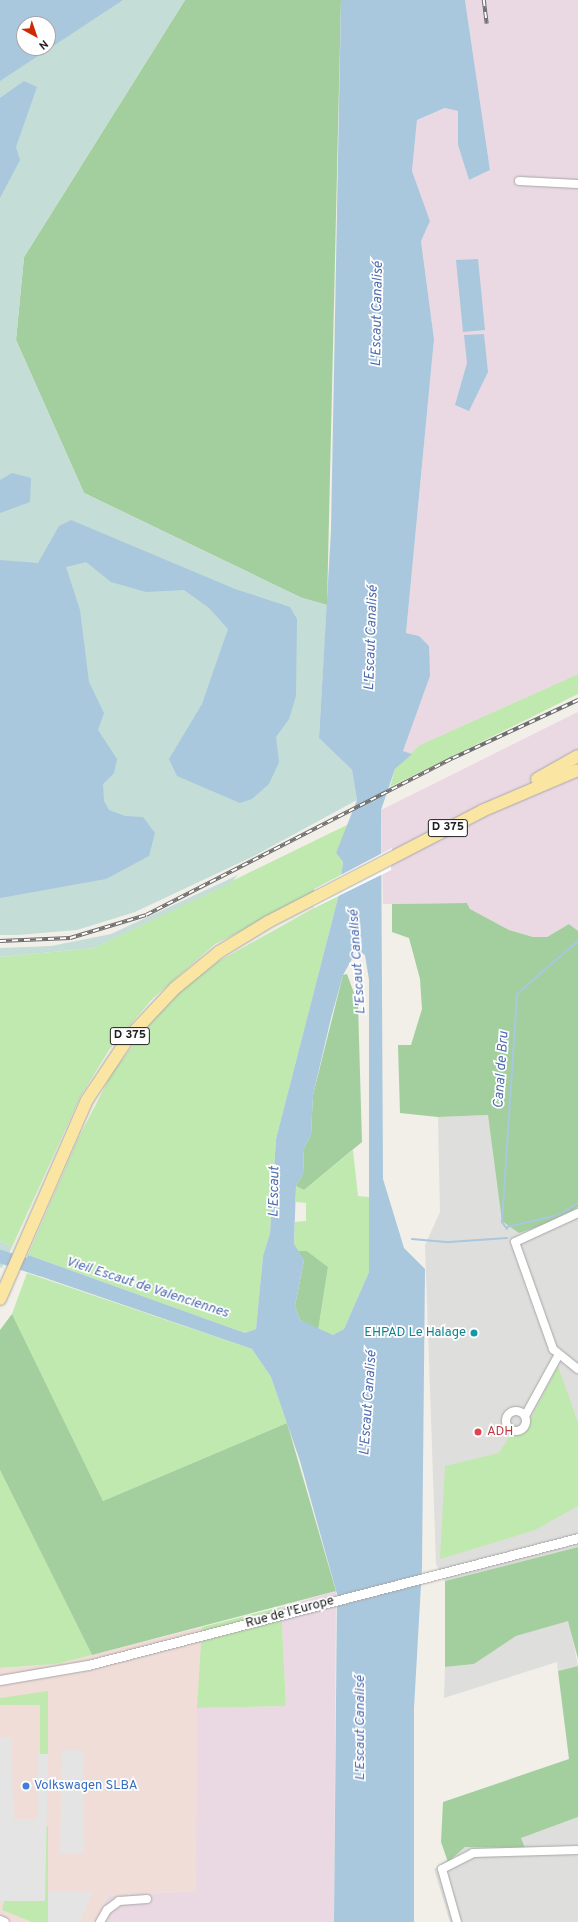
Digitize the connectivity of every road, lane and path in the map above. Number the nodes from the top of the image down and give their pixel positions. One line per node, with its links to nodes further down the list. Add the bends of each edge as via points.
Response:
1 (519, 181): 2 (street)
2 (578, 184)
3 (578, 756): 5 (main road)
4 (578, 770): 5 (main road, D 375)
5 (496, 805): 7 (main road, D 375, via 314,898 207,961 166,996 129,1037 79,1115)
6 (578, 1213): 8 (street, via 515,1242)
7 (0, 1299)
8 (558, 1356): 9 (street); 10 (street)
9 (577, 1367)
10 (525, 1416)
11 (578, 1538): 12 (street, Rue de l'Europe, via 78,1667)
12 (0, 1680)
13 (578, 1850): 18 (street, via 473,1852 442,1869)
14 (146, 1899): 17 (street, via 119,1901 105,1912)
15 (0, 1920): 16 (street)
16 (5, 1922)
17 (100, 1922)
18 (457, 1922)

